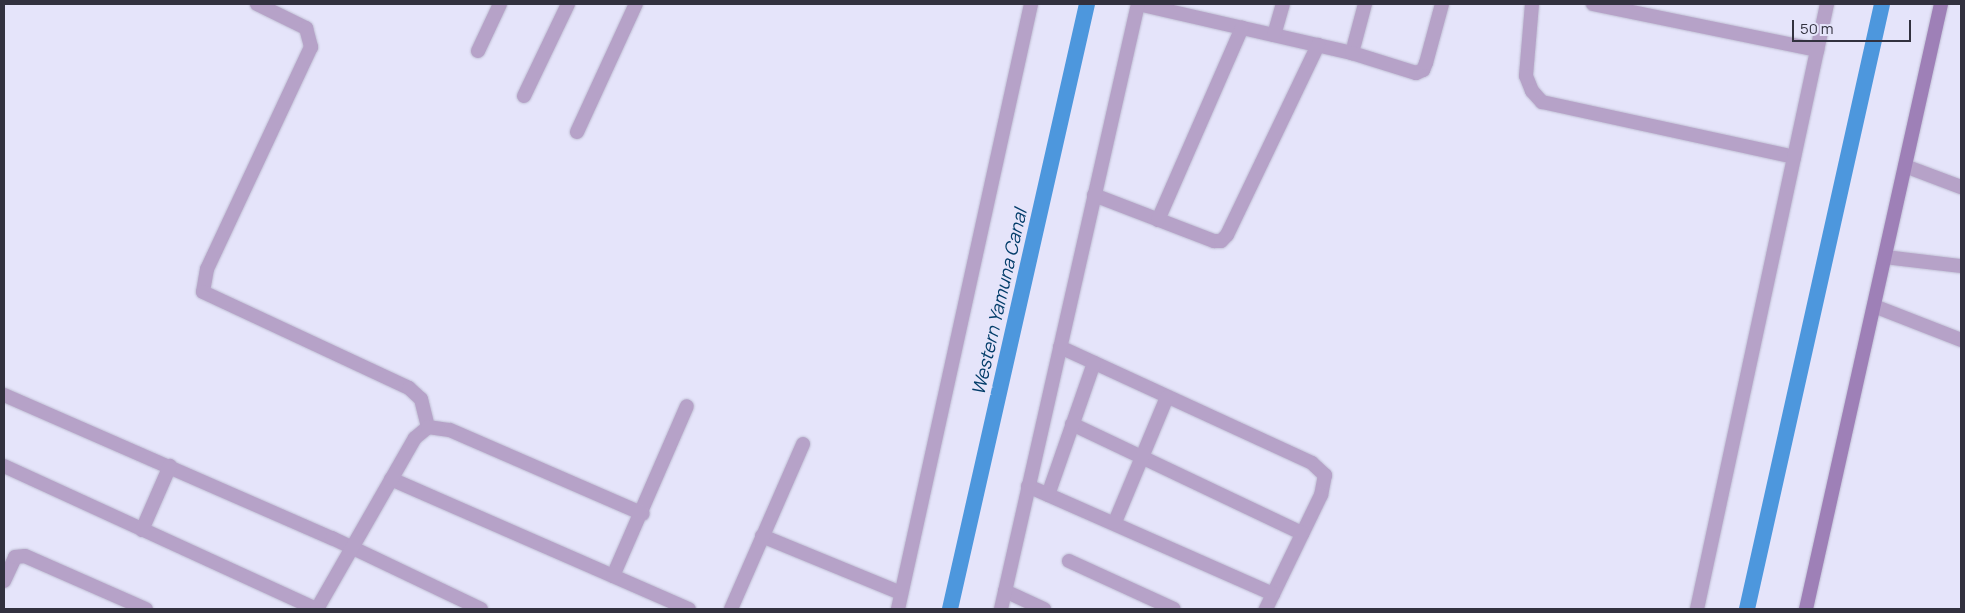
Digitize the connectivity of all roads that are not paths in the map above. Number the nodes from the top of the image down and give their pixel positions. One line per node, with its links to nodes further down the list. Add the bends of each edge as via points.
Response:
1 (257, 4): 37 (street, via 306,28 311,47 207,268 203,292 408,388 421,399)
2 (500, 4): 18 (street)
3 (568, 4): 20 (street)
4 (636, 4): 21 (street)
5 (1031, 4): 55 (street)
6 (1138, 4): 14 (street); 25 (street)
7 (1282, 4): 15 (street)
8 (1365, 4): 19 (street)
9 (1442, 4): 19 (street, via 1423,70 1408,71)
10 (1532, 4): 22 (street, via 1526,76 1532,91 1542,102)
11 (1593, 4): 17 (street)
12 (1827, 4): 17 (street)
13 (1941, 4): 23 (main road)
14 (1242, 28): 15 (street); 26 (street)
15 (1274, 35): 16 (street)
16 (1318, 45): 19 (street); 26 (street, via 1227,235 1214,241)
17 (1817, 50): 22 (street)
18 (478, 51)
19 (1352, 53)
20 (524, 96)
21 (577, 132)
22 (1794, 157): 67 (street)
23 (1905, 166): 24 (street); 27 (main road)
24 (1961, 187)
25 (1094, 195): 26 (street); 31 (street)
26 (1158, 220)
27 (1885, 257): 28 (street); 29 (main road)
28 (1961, 266)
29 (1874, 306): 30 (street); 68 (main road)
30 (1961, 340)
31 (1060, 347): 32 (street); 43 (street)
32 (1094, 363): 34 (street); 36 (street)
33 (4, 395): 41 (street)
34 (1167, 397): 39 (street); 48 (street, via 1320,469 1325,475 1325,485)
35 (687, 406): 45 (street)
36 (1072, 424): 39 (street); 44 (street)
37 (428, 427): 42 (street, via 415,438); 45 (street, via 450,430)
38 (803, 444): 49 (street)
39 (1142, 456): 46 (street); 48 (street)
40 (4, 466): 47 (street)
41 (170, 466): 47 (street); 50 (street)
42 (391, 478): 50 (street); 52 (street)
43 (1028, 486): 44 (street); 54 (street)
44 (1048, 495): 46 (street)
45 (643, 514): 52 (street)
46 (1115, 522): 56 (street)
47 (142, 530): 58 (street)
48 (1302, 533): 56 (street)
49 (762, 536): 55 (street); 61 (street)
50 (352, 548): 58 (street); 59 (street)
51 (1069, 561): 65 (street)
52 (613, 576): 60 (street)
53 (4, 581): 57 (street, via 15,557 25,556)
54 (1005, 592): 63 (street); 64 (street)
55 (901, 593): 62 (street)
56 (1274, 594): 66 (street)
57 (146, 609)
58 (316, 609)
59 (481, 609)
60 (689, 609)
61 (731, 609)
62 (898, 609)
63 (1001, 609)
64 (1044, 609)
65 (1174, 609)
66 (1266, 609)
67 (1698, 609)
68 (1806, 609)

